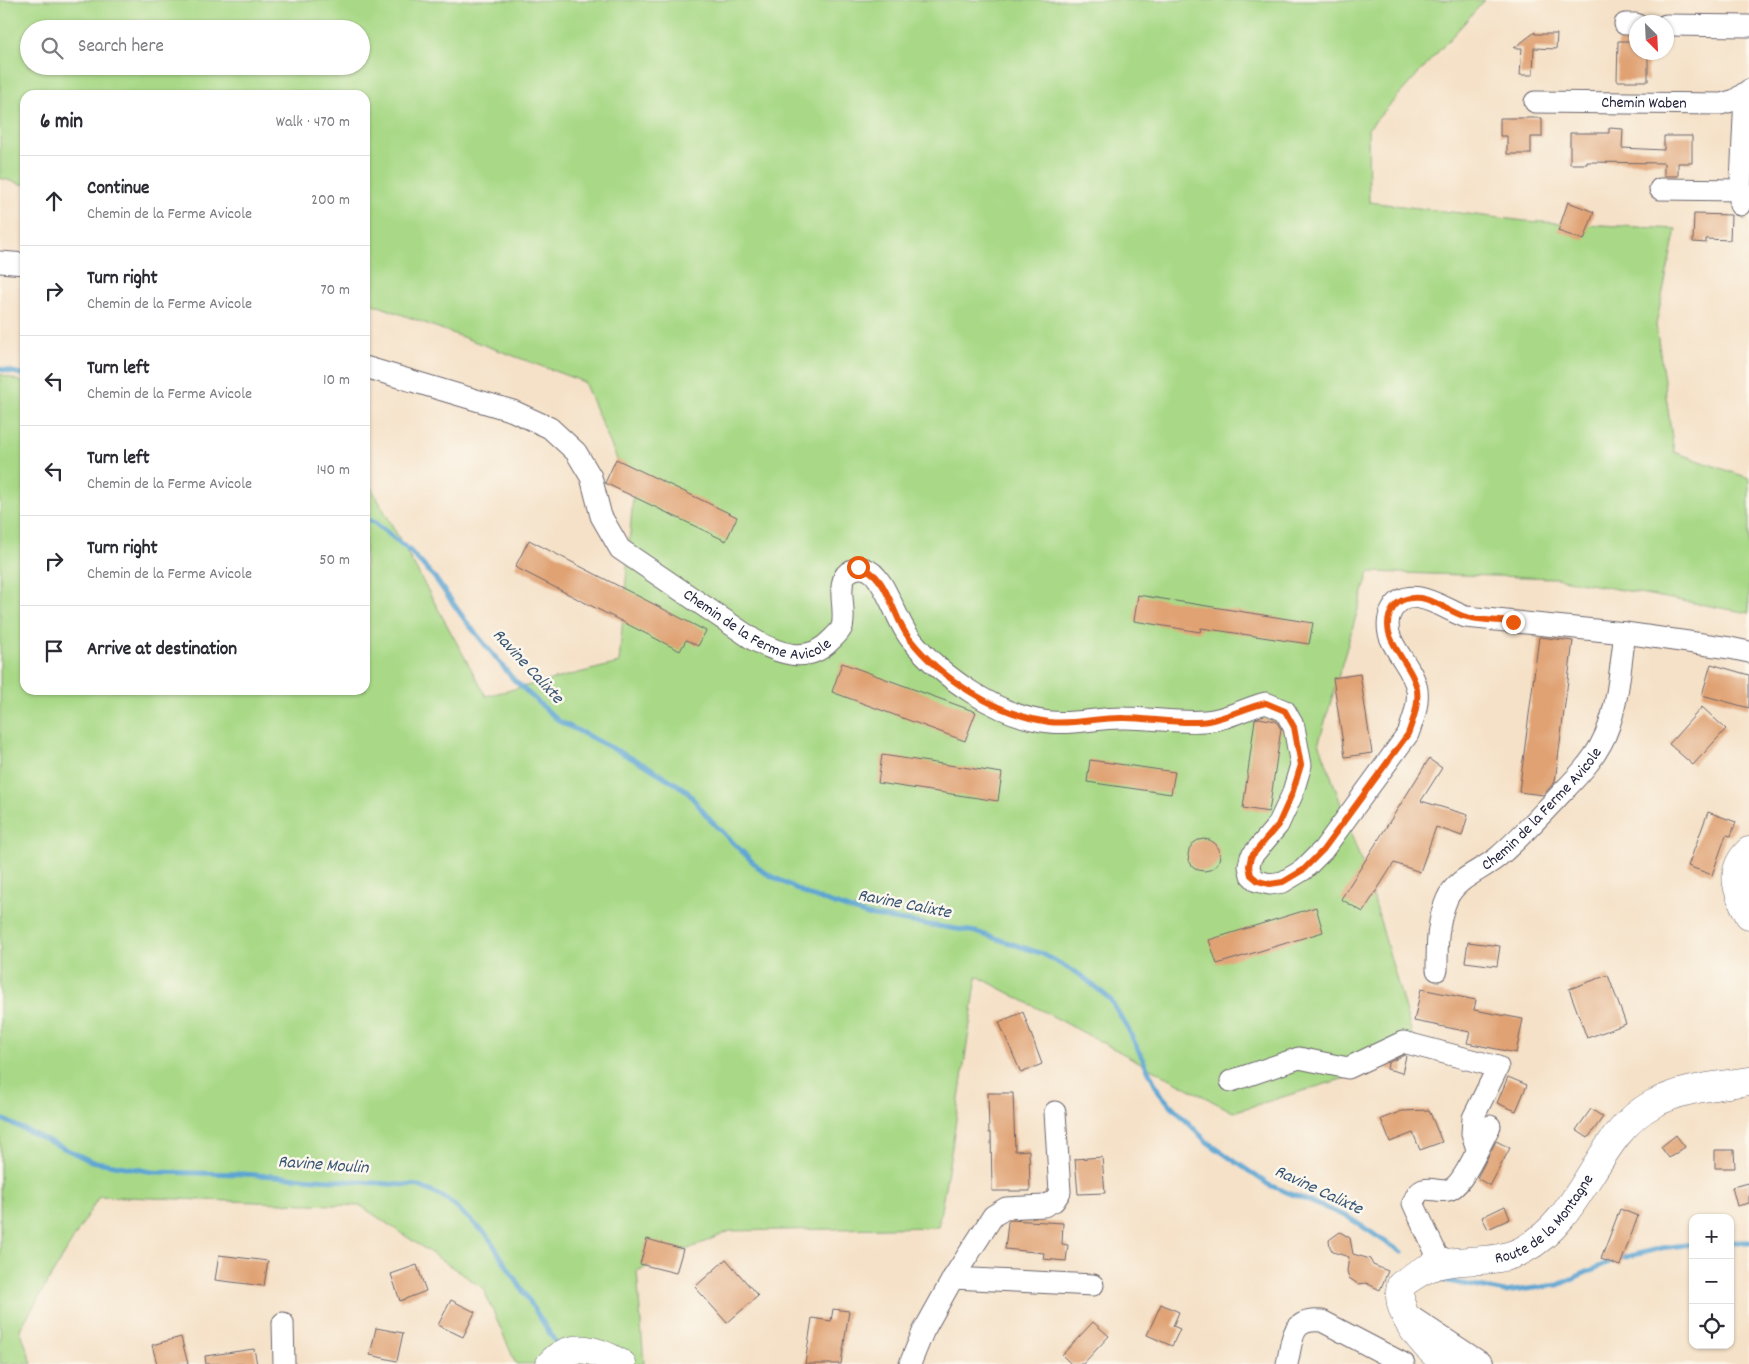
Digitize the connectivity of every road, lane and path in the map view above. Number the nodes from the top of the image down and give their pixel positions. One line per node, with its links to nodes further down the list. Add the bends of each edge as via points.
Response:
1 (1674, 24): 2 (street)
2 (1749, 26)
3 (1747, 93): 4 (street, Chemin Waben, via 1721,104); 5 (street, via 1741,197)
4 (1535, 102)
5 (1660, 189)
6 (0, 262): 7 (street)
7 (20, 264)
8 (370, 368): 9 (street, Chemin de la Ferme Avicole, via 513,411 550,428 576,452 591,477 601,516 620,549 754,640 774,650 796,656 826,645 841,629 843,581 850,570 858,567 868,569 879,580 908,636 924,655 954,680 1002,709 1050,722 1123,718 1206,721 1235,715 1266,703 1285,711 1294,727 1301,765 1278,825 1251,857 1249,866 1251,875 1270,884 1283,882 1303,870 1323,850 1408,734 1414,718 1417,690 1390,638 1390,612 1396,603 1406,598 1422,598 1466,617)
9 (1625, 633): 10 (street, Chemin de la Ferme Avicole); 13 (street, Chemin de la Ferme Avicole, via 1611,722 1602,743 1587,766 1520,837 1497,858 1454,888 1447,898 1438,929)
10 (1749, 652)
11 (1749, 852): 12 (main road, via 1739,861 1736,885)
12 (1749, 915)
13 (1437, 970)
14 (1232, 1081): 18 (street, via 1299,1058 1348,1068 1403,1042 1498,1067 1473,1118 1472,1134)
15 (1749, 1081): 19 (main road, Route de la Montagne, via 1680,1092 1652,1104 1614,1142 1564,1216 1545,1236 1522,1251 1494,1260)
16 (1055, 1112): 20 (street, via 1060,1192 1054,1201 1044,1206 999,1211)
17 (1490, 1126): 18 (street)
18 (1477, 1149): 19 (street, via 1459,1183 1445,1191 1423,1190 1413,1203)
19 (1441, 1264): 22 (main road, Route de la Montagne, via 1414,1275 1401,1285 1399,1294)
20 (952, 1278): 21 (street); 27 (street)
21 (1093, 1284)
22 (1403, 1311): 30 (main road, Route de la Montagne, via 1434,1355); 31 (street)
23 (283, 1323): 24 (street)
24 (284, 1364)
25 (550, 1364): 26 (main road, via 565,1351 577,1349 590,1350)
26 (622, 1364)
27 (910, 1364)
28 (1287, 1364): 29 (street, via 1294,1332 1301,1322 1311,1320 1322,1321)
29 (1404, 1364)
30 (1447, 1364)
31 (1483, 1364)

